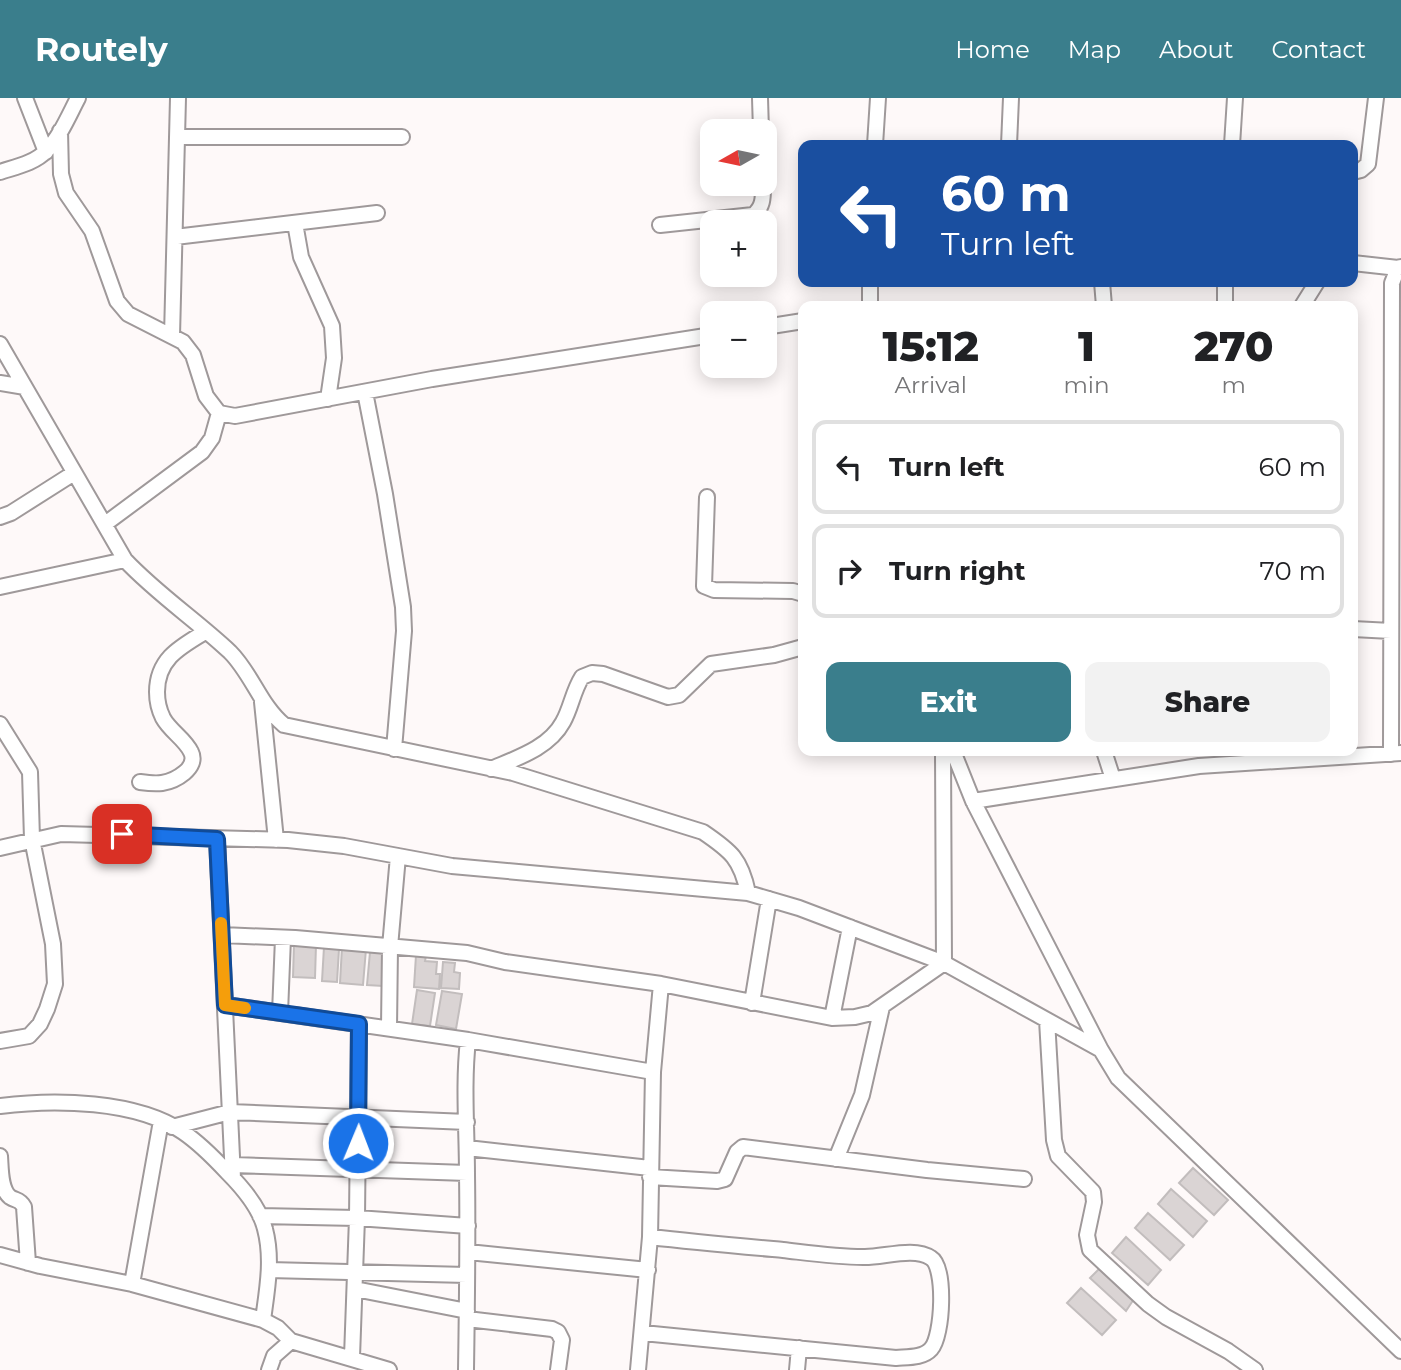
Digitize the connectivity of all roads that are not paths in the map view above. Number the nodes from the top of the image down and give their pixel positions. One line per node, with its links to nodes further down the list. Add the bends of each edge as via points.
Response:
1 (25, 98): 16 (street)
2 (78, 98): 10 (street)
3 (178, 98): 11 (street)
4 (760, 98): 9 (street)
5 (878, 98): 13 (street)
6 (1011, 98): 14 (street)
7 (1235, 98): 15 (street)
8 (1376, 98): 17 (street, via 1368,164)
9 (761, 119)
10 (60, 131): 16 (street); 28 (street, via 66,193 92,232 117,301 128,314)
11 (177, 137): 12 (street); 23 (street)
12 (402, 137)
13 (875, 140)
14 (1009, 140)
15 (1232, 140)
16 (46, 152): 18 (street)
17 (1358, 171)
18 (0, 172)
19 (762, 196): 22 (street, via 760,210 753,215)
20 (377, 213): 21 (street)
21 (295, 223): 23 (street); 35 (street, via 301,257 332,326 334,358)
22 (660, 225)
23 (175, 237): 28 (street)
24 (1358, 263): 25 (street)
25 (1400, 267): 33 (street, via 1392,283)
26 (798, 322): 27 (street)
27 (777, 325)
28 (172, 336): 36 (street, via 192,355 206,396)
29 (700, 337): 34 (street)
30 (0, 344): 32 (street)
31 (0, 383): 32 (street)
32 (25, 387): 37 (street)
33 (1396, 387): 38 (street)
34 (365, 392): 35 (street); 52 (street, via 403,607)
35 (328, 399): 36 (street, via 235,416)
36 (219, 413): 41 (street, via 202,453)
37 (74, 473): 40 (street); 41 (street)
38 (1396, 480): 42 (street)
39 (707, 498): 45 (street, via 704,586)
40 (0, 517)
41 (105, 524): 43 (street)
42 (1396, 544): 48 (street)
43 (125, 560): 44 (street); 47 (street)
44 (0, 587)
45 (798, 592)
46 (1358, 630): 48 (street)
47 (205, 632): 50 (street, via 242,666); 61 (street, via 165,661 157,689 162,717 191,750 191,766 170,781)
48 (1394, 636): 53 (street)
49 (798, 648): 59 (street, via 711,664 679,695 668,697 592,673 582,677 554,735 531,752)
50 (262, 699): 52 (street, via 284,726); 65 (street)
51 (0, 724): 63 (street, via 30,772)
52 (394, 749): 59 (street)
53 (1396, 753): 54 (street)
54 (1358, 755)
55 (943, 756): 74 (street)
56 (955, 756): 62 (street)
57 (1106, 756): 60 (street)
58 (1350, 756): 60 (street, via 1210,765)
59 (491, 769): 68 (street, via 703,832 724,846 742,868)
60 (1113, 779): 62 (street)
61 (140, 782)
62 (973, 801): 86 (street)
63 (32, 839): 64 (street, via 98,833); 66 (street); 85 (street, via 51,931 55,985 40,1024 29,1036)
64 (217, 839): 65 (street); 71 (street)
65 (276, 840): 67 (street)
66 (0, 848)
67 (398, 856): 68 (street, via 452,866); 73 (street)
68 (748, 893): 69 (street)
69 (769, 899): 70 (street); 76 (street)
70 (850, 927): 74 (street); 80 (street)
71 (222, 935): 72 (street); 77 (street)
72 (283, 938): 73 (street); 79 (street)
73 (390, 947): 75 (street, via 467,953); 83 (street)
74 (944, 963): 78 (street); 81 (street)
75 (661, 984): 76 (street); 87 (street)
76 (752, 1003): 80 (street)
77 (225, 1005): 79 (street); 89 (street)
78 (882, 1007): 80 (street, via 855,1017); 95 (street, via 862,1095)
79 (280, 1013): 82 (street)
80 (832, 1018)
81 (1047, 1020): 86 (street); 128 (street, via 1054,1140 1058,1156 1093,1192 1087,1235 1090,1250 1148,1304)
82 (359, 1024): 83 (street); 90 (street)
83 (389, 1028): 84 (street)
84 (468, 1040): 87 (street); 91 (street, via 464,1076)
85 (0, 1041)
86 (1101, 1050): 119 (street, via 1118,1078)
87 (653, 1072): 98 (street)
88 (0, 1106): 92 (street, via 70,1102 128,1111)
89 (230, 1112): 90 (street); 92 (street); 97 (street)
90 (359, 1117): 91 (street); 96 (street)
91 (467, 1122): 93 (street)
92 (166, 1124): 97 (street); 112 (street)
93 (467, 1148): 98 (street); 99 (street)
94 (0, 1156): 107 (street, via 3,1189 24,1207)
95 (836, 1158): 98 (street, via 743,1147 725,1179); 100 (street)
96 (358, 1168): 97 (street); 99 (street); 102 (street)
97 (233, 1172): 101 (street)
98 (650, 1172): 104 (street)
99 (467, 1173): 103 (street)
100 (1024, 1178)
101 (260, 1216): 102 (street); 108 (street)
102 (357, 1218): 103 (street); 110 (street)
103 (468, 1226): 105 (street)
104 (650, 1237): 109 (street); 121 (street, via 864,1258 930,1257 941,1279 936,1342 929,1351)
105 (468, 1252): 109 (street); 111 (street)
106 (0, 1255): 107 (street)
107 (28, 1263): 112 (street)
108 (269, 1270): 110 (street); 115 (street)
109 (648, 1270): 116 (street)
110 (355, 1272): 111 (street); 113 (street)
111 (467, 1275): 114 (street)
112 (132, 1284): 115 (street)
113 (355, 1289): 114 (street); 120 (street)
114 (467, 1315): 124 (street); 125 (street, via 558,1332 562,1340)
115 (263, 1320): 117 (street)
116 (643, 1333): 118 (street); 126 (street)
117 (291, 1341): 120 (street); 122 (street, via 274,1356)
118 (799, 1348): 121 (street); 127 (street)
119 (1401, 1351)
120 (352, 1357): 123 (street)
121 (896, 1364)
122 (269, 1370)
123 (389, 1370)
124 (466, 1370)
125 (558, 1370)
126 (638, 1370)
127 (797, 1370)
128 (1255, 1370)

